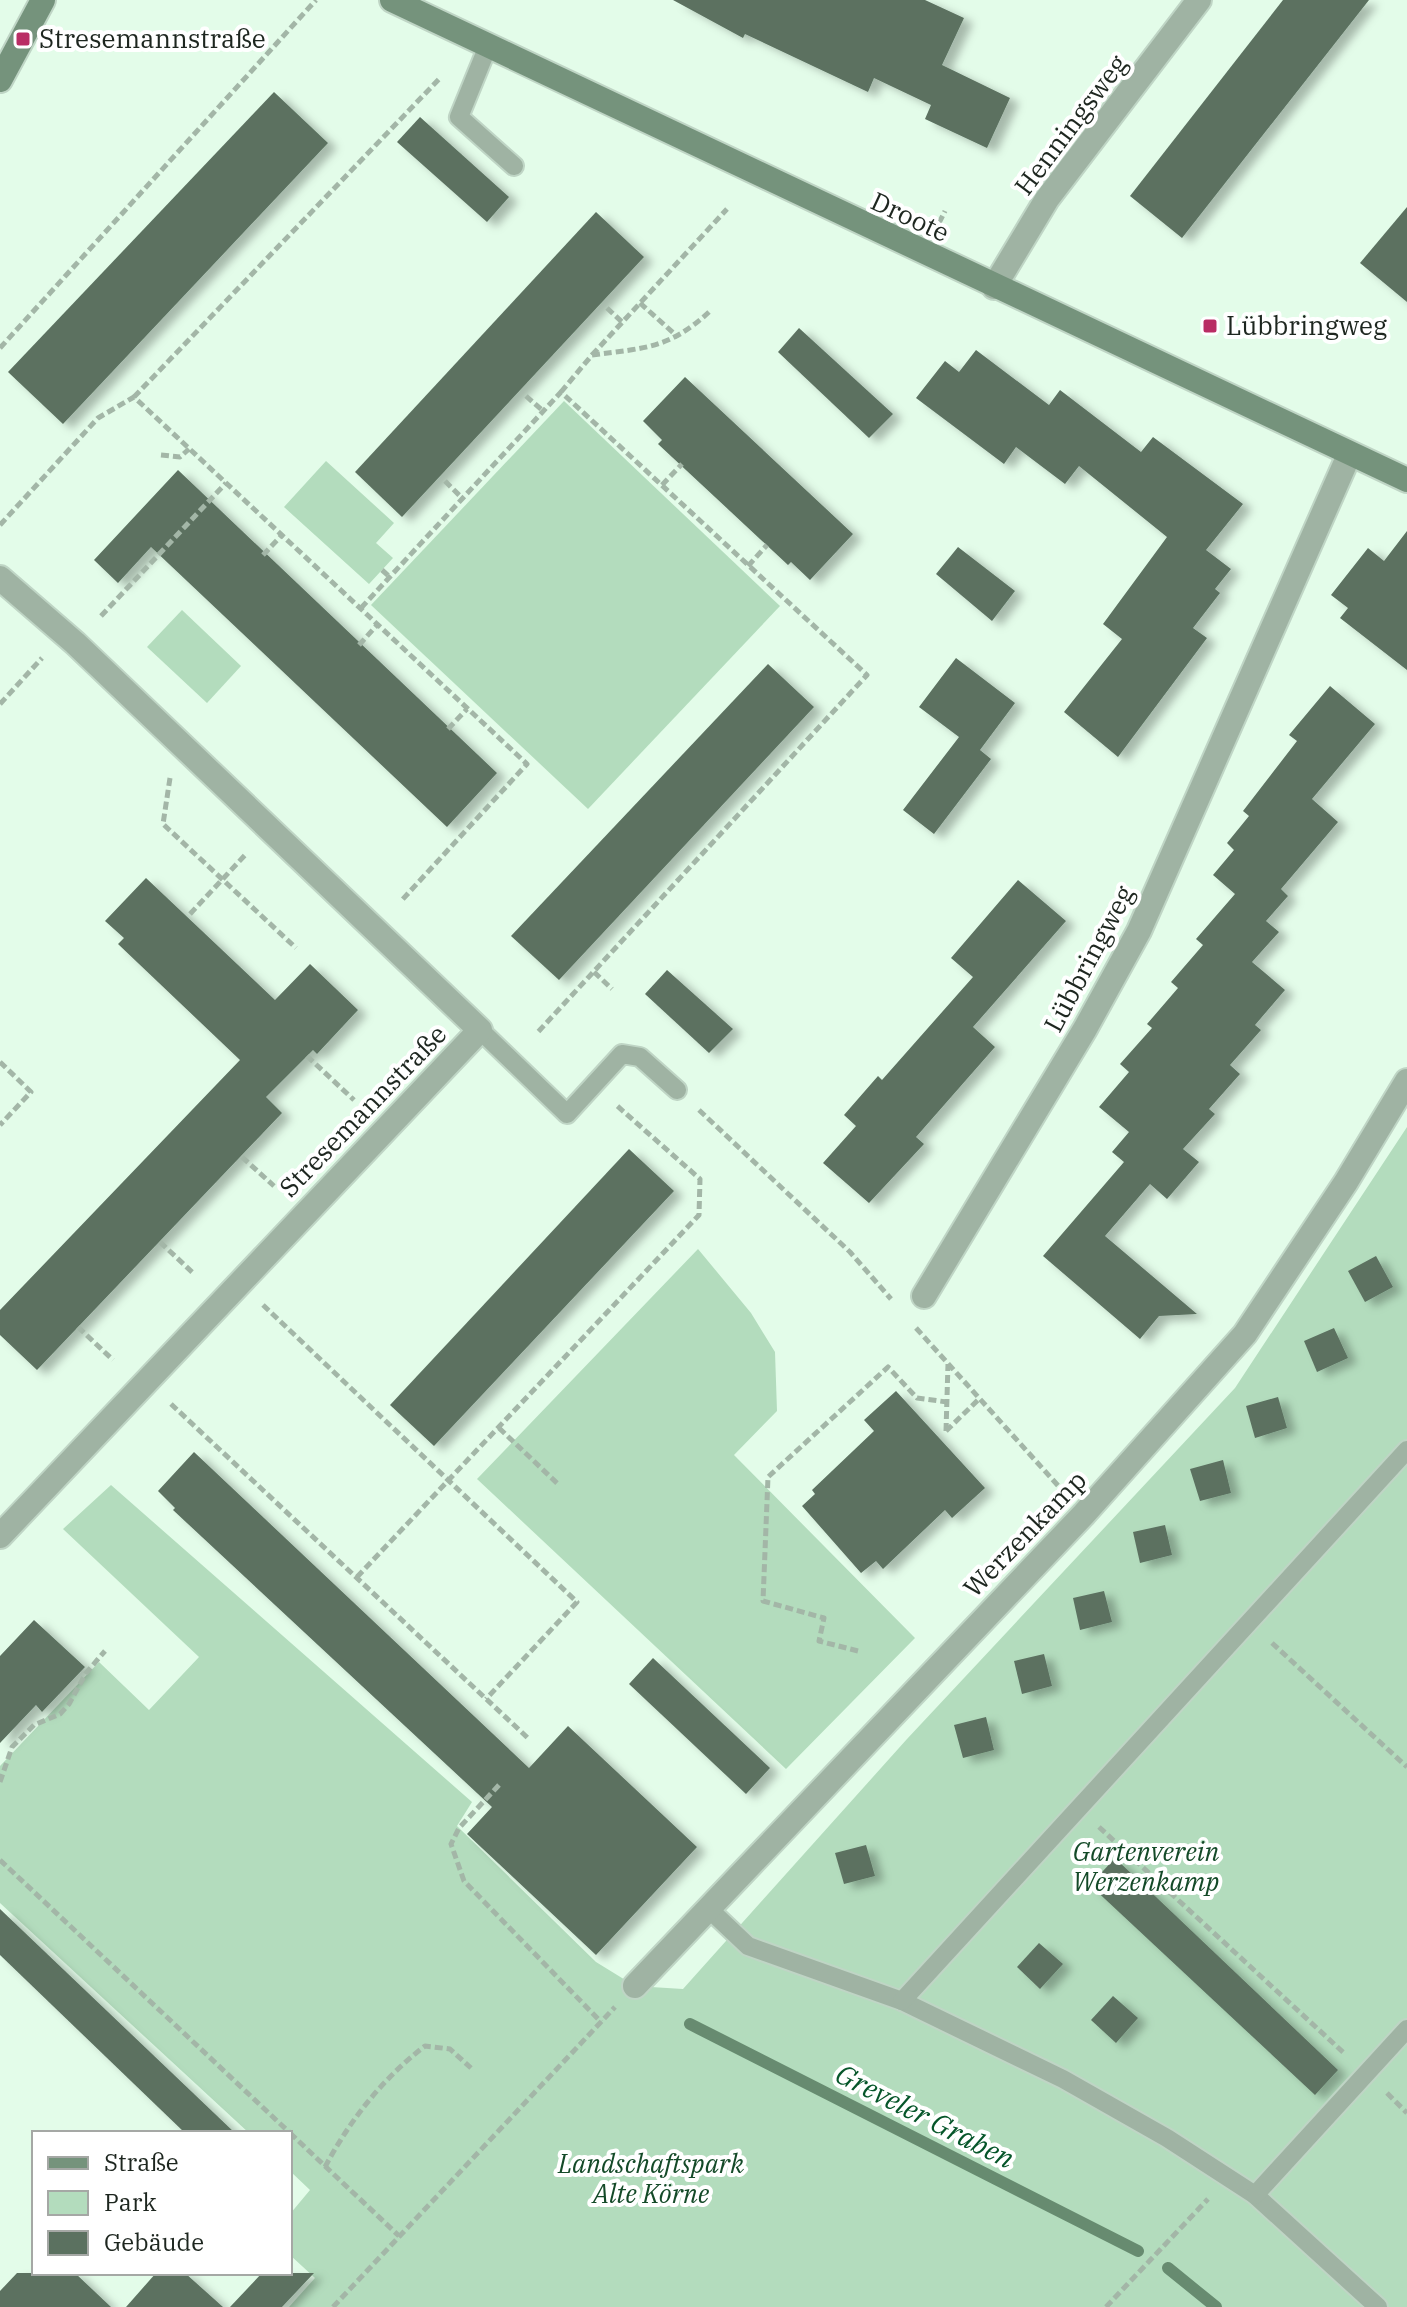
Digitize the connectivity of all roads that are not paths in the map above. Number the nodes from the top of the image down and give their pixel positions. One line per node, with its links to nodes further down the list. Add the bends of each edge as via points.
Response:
1 (43, 0): 5 (street)
2 (392, 0): 4 (street, Droote)
3 (1199, 0): 7 (street, Henningsweg, via 1047,199)
4 (488, 46): 6 (lane, via 459,117); 7 (street, Droote)
5 (0, 80)
6 (514, 166)
7 (994, 287): 8 (street, Droote)
8 (1349, 455): 9 (street, Droote); 14 (street, Lübbringweg, via 1139,931)
9 (1407, 480)
10 (0, 578): 11 (street, Stresemannstraße, via 65,633)
11 (480, 1030): 13 (lane, via 567,1114 622,1054 640,1057); 16 (street, Stresemannstraße)
12 (1407, 1081): 17 (street, Werzenkamp, via 1245,1334 1084,1514)
13 (677, 1090)
14 (924, 1296)
15 (1407, 1450): 19 (lane)
16 (0, 1536)
17 (710, 1910): 18 (street, Werzenkamp); 19 (lane, via 748,1946)
18 (635, 1986)
19 (902, 2001): 21 (lane, via 1063,2079)
20 (1407, 2029): 21 (lane)
21 (1255, 2195): 22 (lane)
22 (1378, 2307)

